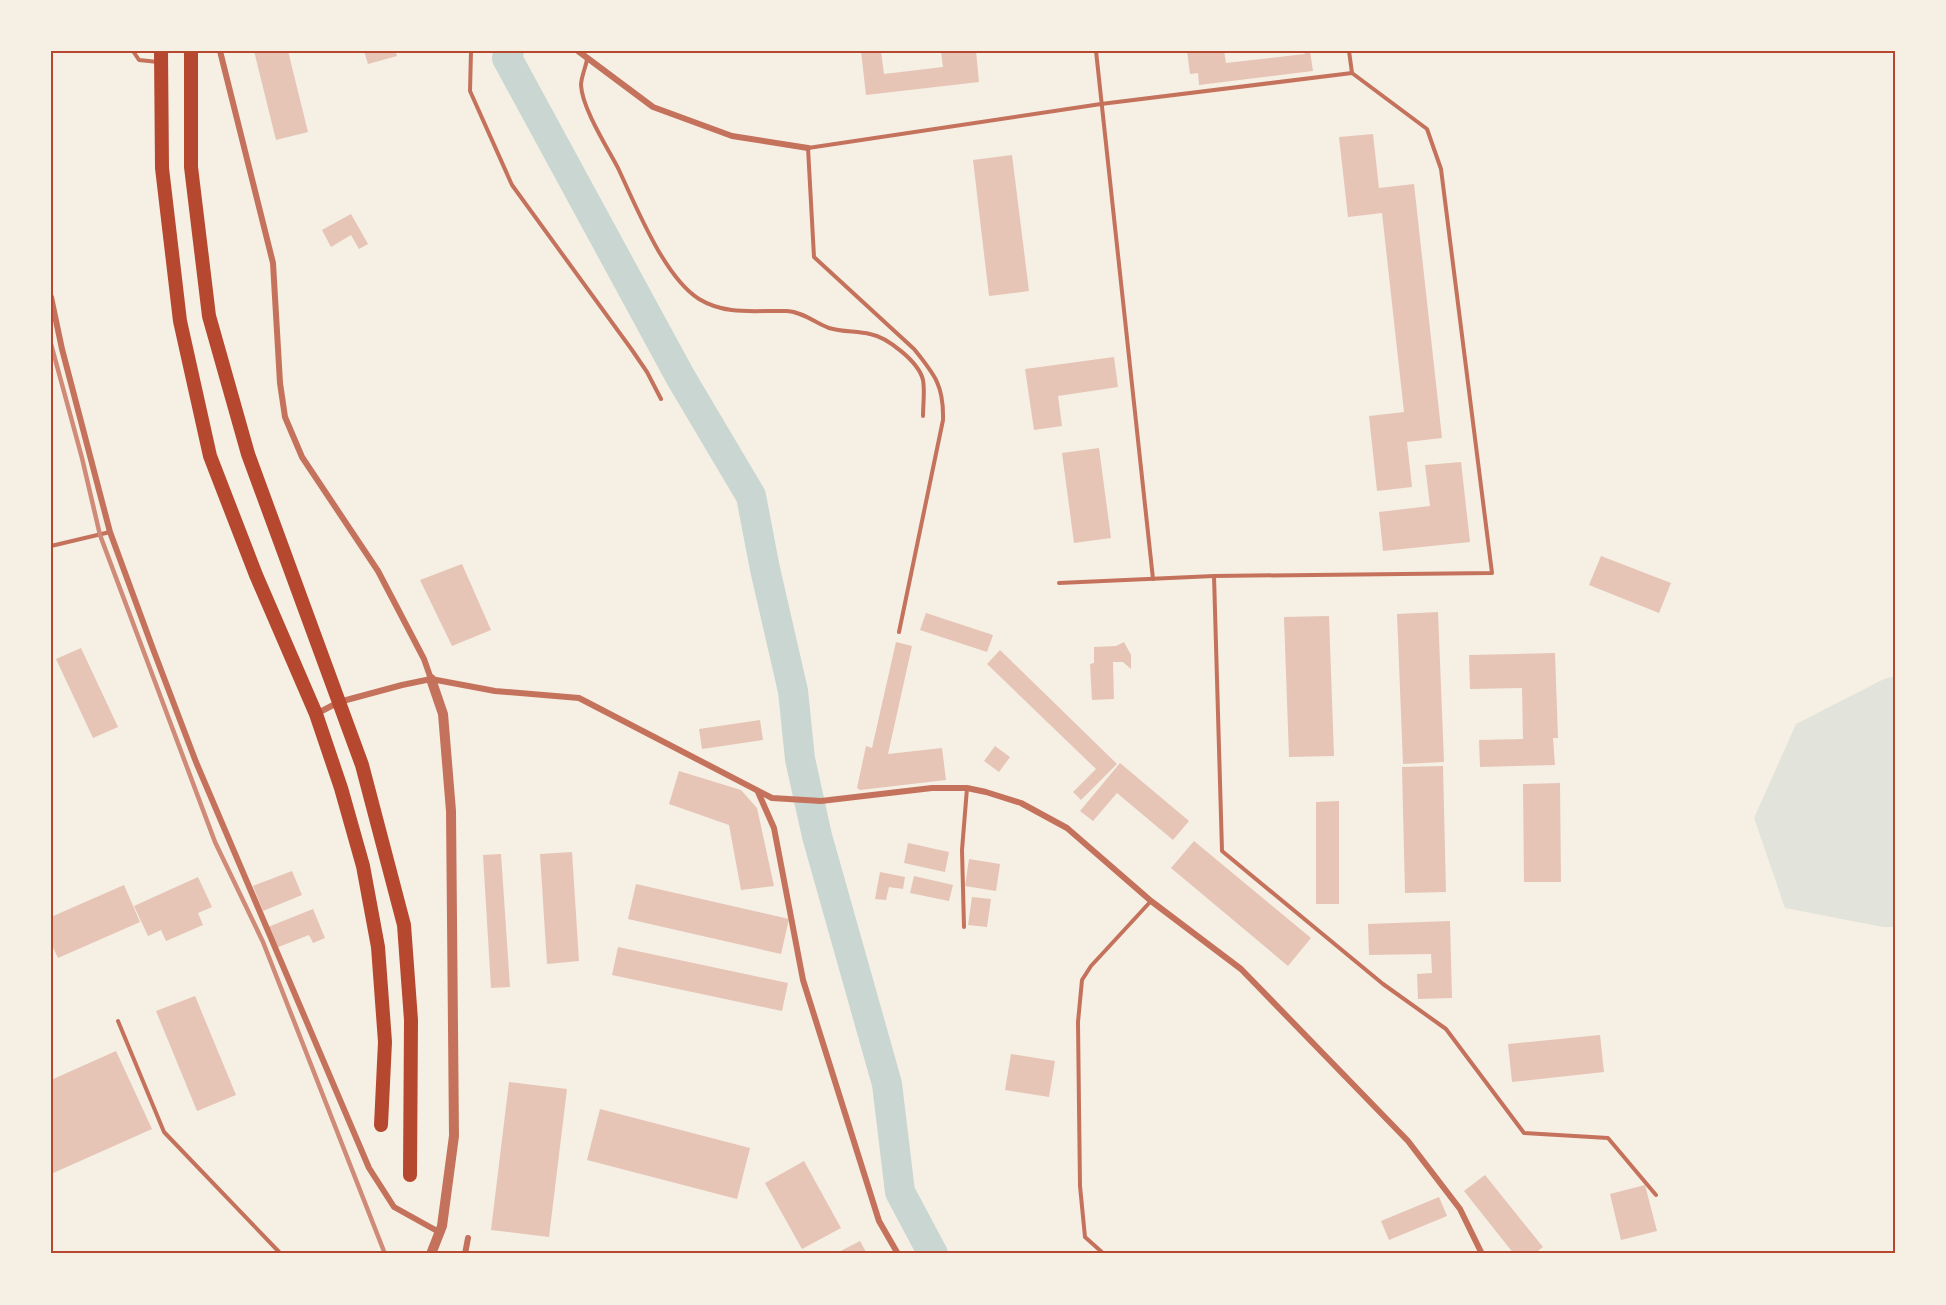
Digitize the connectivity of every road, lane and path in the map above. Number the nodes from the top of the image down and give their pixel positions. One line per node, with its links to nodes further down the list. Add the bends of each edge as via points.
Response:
1 (133, 51): 9 (lane, via 139,60)
2 (191, 51): 23 (highway, via 191,167 209,316 248,454)
3 (220, 51): 22 (street, via 273,263 285,417 302,457 378,571)
4 (471, 51): 14 (lane, via 470,91 512,185 632,350)
5 (578, 51): 8 (street)
6 (1096, 51): 11 (lane)
7 (1349, 51): 10 (lane)
8 (589, 54): 12 (street, via 653,107 732,136); 15 (lane, via 581,85 588,109 650,234 688,292 720,308 795,312 829,328 883,339 903,353 923,379)
9 (161, 57): 24 (highway, via 162,168 180,321 210,456)
10 (1352, 73): 11 (lane); 18 (lane, via 1427,129 1441,169 1492,573)
11 (1101, 104): 12 (lane); 19 (lane)
12 (808, 148): 21 (lane, via 814,257 914,349 944,400)
13 (51, 297): 16 (street)
14 (662, 399)
15 (923, 416)
16 (110, 532): 17 (lane); 33 (street, via 196,762 369,1168 394,1207)
17 (51, 546)
18 (1214, 576): 19 (lane); 32 (lane, via 1222,851 1383,984 1446,1029 1524,1133 1608,1138)
19 (1153, 579): 20 (lane)
20 (1059, 583)
21 (899, 632)
22 (431, 679): 23 (street); 26 (street, via 495,691 579,698); 33 (street, via 443,714 451,811 454,1136)
23 (339, 702): 24 (street); 31 (highway, via 362,765 404,925 411,1020)
24 (316, 714): 30 (highway, via 363,866 378,947 385,1042)
25 (967, 788): 26 (street, via 932,788 820,801 772,798); 27 (street, via 1021,803 1067,828); 28 (lane, via 962,850)
26 (758, 792): 38 (street, via 774,828 803,980 879,1221)
27 (1151, 901): 39 (lane, via 1091,966 1080,992 1080,1186 1085,1237); 40 (street, via 1241,969 1407,1142 1460,1209)
28 (964, 927)
29 (118, 1021): 35 (lane, via 164,1132)
30 (381, 1125)
31 (410, 1175)
32 (1656, 1195)
33 (440, 1233): 36 (street)
34 (468, 1238): 37 (street)
35 (281, 1254)
36 (431, 1254)
37 (465, 1254)
38 (898, 1254)
39 (1104, 1254)
40 (1482, 1254)

